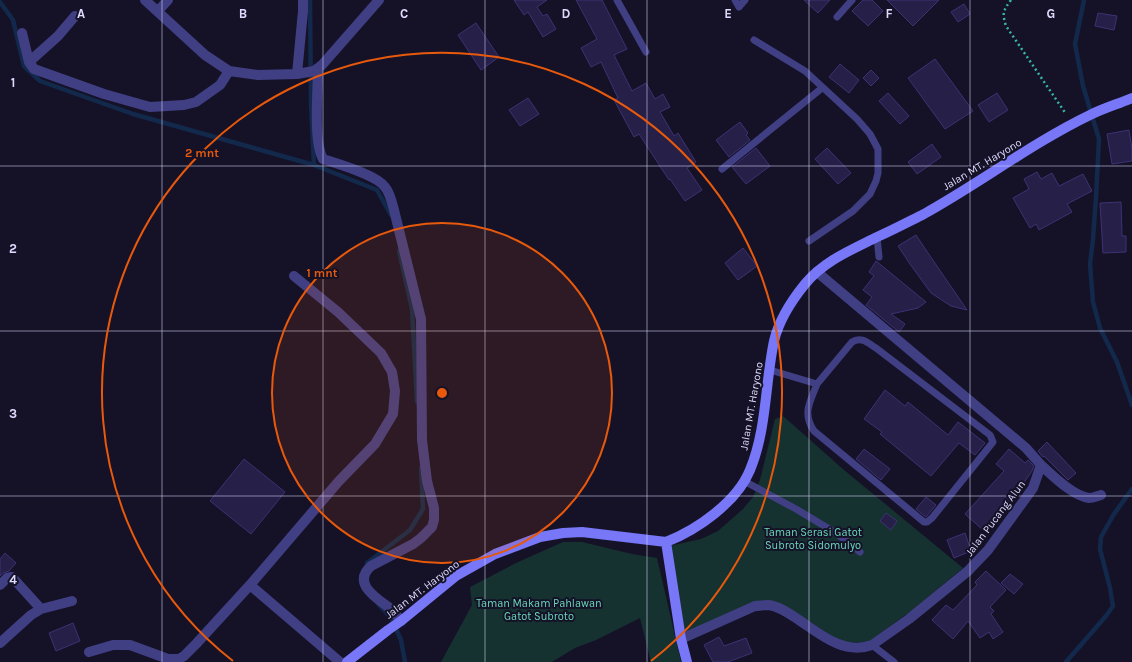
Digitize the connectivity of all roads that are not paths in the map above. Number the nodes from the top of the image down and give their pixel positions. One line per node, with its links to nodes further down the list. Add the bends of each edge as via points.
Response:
1 (146, 0): 9 (street)
2 (168, 0): 9 (street)
3 (303, 0): 17 (street)
4 (379, 0): 17 (street)
5 (617, 0): 14 (lane)
6 (735, 0): 7 (lane, via 739,6)
7 (744, 0)
8 (852, 0): 11 (lane)
9 (158, 11): 16 (street, via 205,55)
10 (75, 16): 15 (street, via 58,36)
11 (837, 17)
12 (22, 33): 15 (street)
13 (754, 40): 18 (lane, via 805,71)
14 (646, 52)
15 (29, 62): 16 (street, via 34,69 44,74 150,107 196,102 220,85)
16 (228, 71): 17 (street, via 258,75)
17 (308, 72): 37 (street, via 320,152 324,158 380,181 389,193 421,319 422,440 434,520 432,527 421,538 371,566 366,570 364,578 368,589)
18 (822, 88): 20 (lane); 22 (lane, via 857,119 876,143 879,157 878,173 870,194 860,206)
19 (1132, 98): 21 (street, Jalan MT. Haryono, via 1091,115 925,213)
20 (722, 169)
21 (877, 237): 23 (lane); 24 (street, Jalan MT. Haryono, via 857,246)
22 (809, 241)
23 (880, 257)
24 (817, 272): 26 (street, Jalan MT. Haryono, via 786,309 774,339); 28 (street, via 1026,448)
25 (294, 276): 34 (street, via 338,312 381,353 392,372 395,391 392,414 375,444 339,481)
26 (770, 370): 27 (lane); 29 (street, Jalan MT. Haryono, via 761,434 750,471)
27 (817, 384): 27 (lane, via 808,406 807,416 814,431 924,522 932,518 993,442 990,435 864,340 852,342)
28 (1041, 466): 30 (street, via 1082,496 1091,498); 40 (street, Jalan Pucang Alun, via 1033,488 978,561 941,593)
29 (744, 481): 31 (street, Jalan MT. Haryono, via 715,514); 32 (lane, via 836,533)
30 (1101, 495)
31 (666, 542): 37 (street, Jalan MT. Haryono, via 582,532 540,537 495,554 456,576); 38 (street)
32 (860, 552)
33 (0, 585): 36 (street, via 12,577)
34 (250, 585): 41 (street, via 179,659 168,659 130,645 113,645); 42 (street)
35 (72, 601): 36 (street)
36 (41, 609): 39 (street)
37 (401, 621): 43 (street, Jalan MT. Haryono)
38 (680, 639): 40 (street, Jalan Pucang Alun, via 755,606 768,605 789,613 836,643 850,648); 44 (street)
39 (0, 643)
40 (872, 645): 45 (lane)
41 (89, 652)
42 (340, 662)
43 (348, 662)
44 (687, 662)
45 (894, 662)

